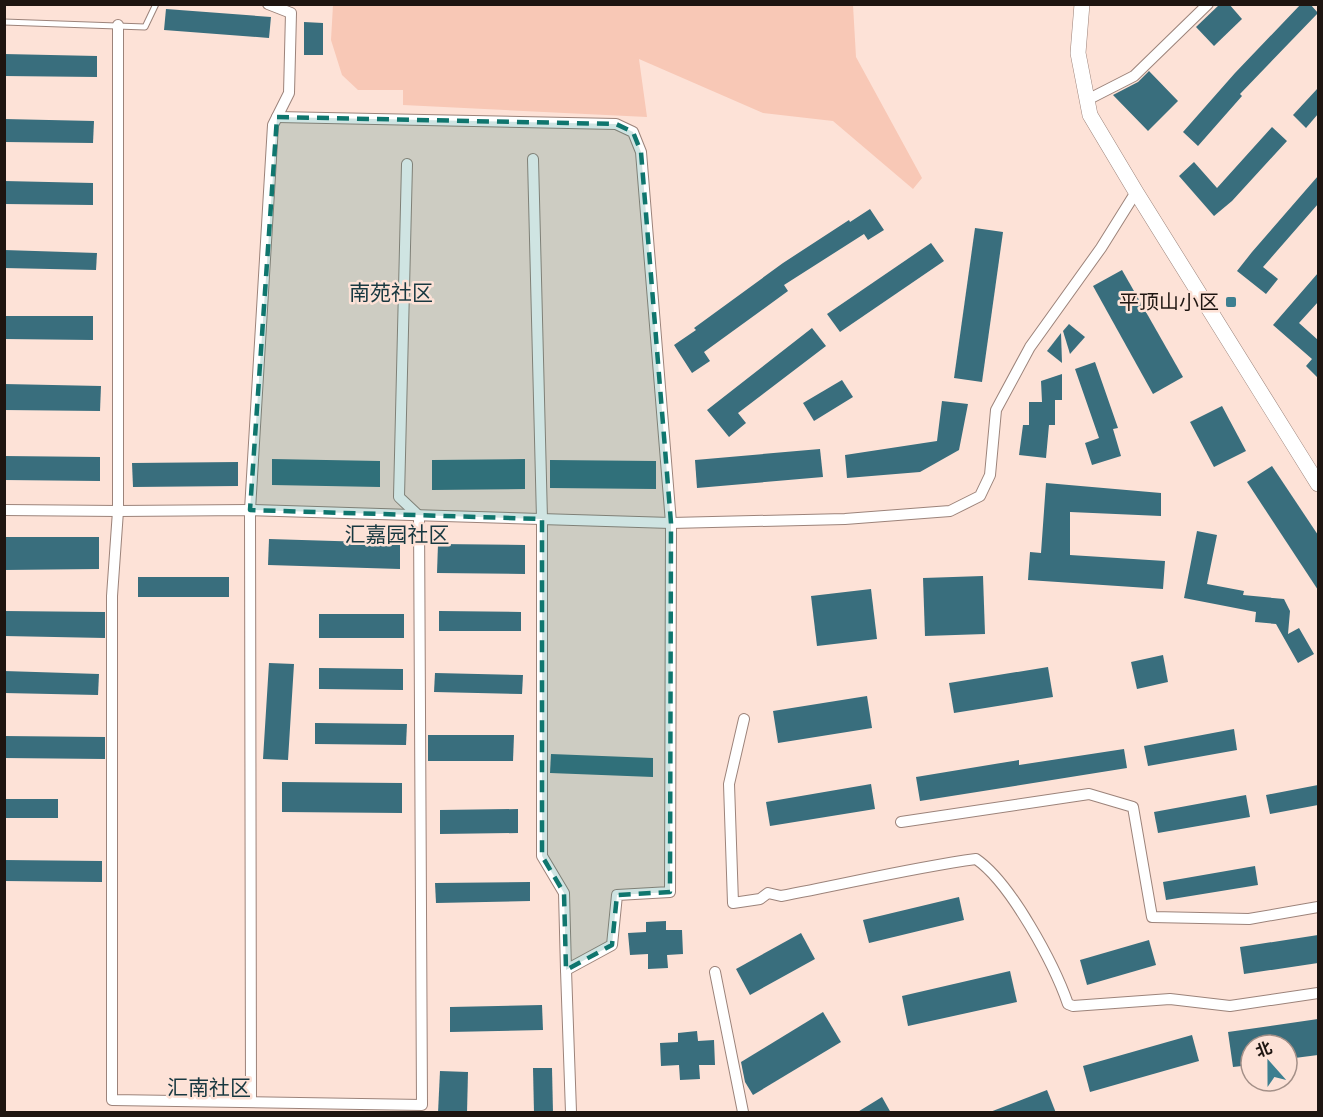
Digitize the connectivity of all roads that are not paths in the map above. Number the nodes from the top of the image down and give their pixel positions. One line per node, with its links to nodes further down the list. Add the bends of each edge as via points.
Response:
1 (156, 4): 6 (lane, via 145,27)
2 (268, 4): 8 (street, via 291,13 289,93)
3 (1082, 4): 7 (street, via 1078,53)
4 (1208, 4): 7 (street, via 1134,76)
5 (4, 22): 6 (lane)
6 (118, 25): 15 (street)
7 (1087, 100): 11 (street, via 1090,115)
8 (277, 117): 14 (street, via 273,125); 18 (street, via 616,124 633,132 641,152)
9 (533, 159): 17 (street)
10 (407, 164): 16 (street, via 399,497)
11 (1136, 192): 12 (street); 18 (street, via 1030,347 996,410 990,475 980,496 950,511 845,519)
12 (1318, 484)
13 (4, 510): 15 (street)
14 (250, 510): 15 (street); 16 (street); 25 (street)
15 (118, 511): 25 (street, via 112,596 112,1100)
16 (419, 516): 17 (street); 25 (street, via 422,1105)
17 (542, 519): 18 (street); 22 (street, via 542,856 564,893)
18 (671, 523): 22 (street, via 669,892 618,895 612,945)
19 (744, 719): 24 (street, via 729,784 733,903 760,899 768,893 781,896 976,859 988,867 1016,905 1048,956 1068,1004 1073,1006 1170,999 1230,1006)
20 (901, 822): 21 (street, via 1089,794 1133,807 1152,917 1248,919)
21 (1318, 907)
22 (566, 970): 26 (street)
23 (715, 972): 27 (street)
24 (1318, 993)
25 (251, 1101)
26 (571, 1113)
27 (743, 1113)

